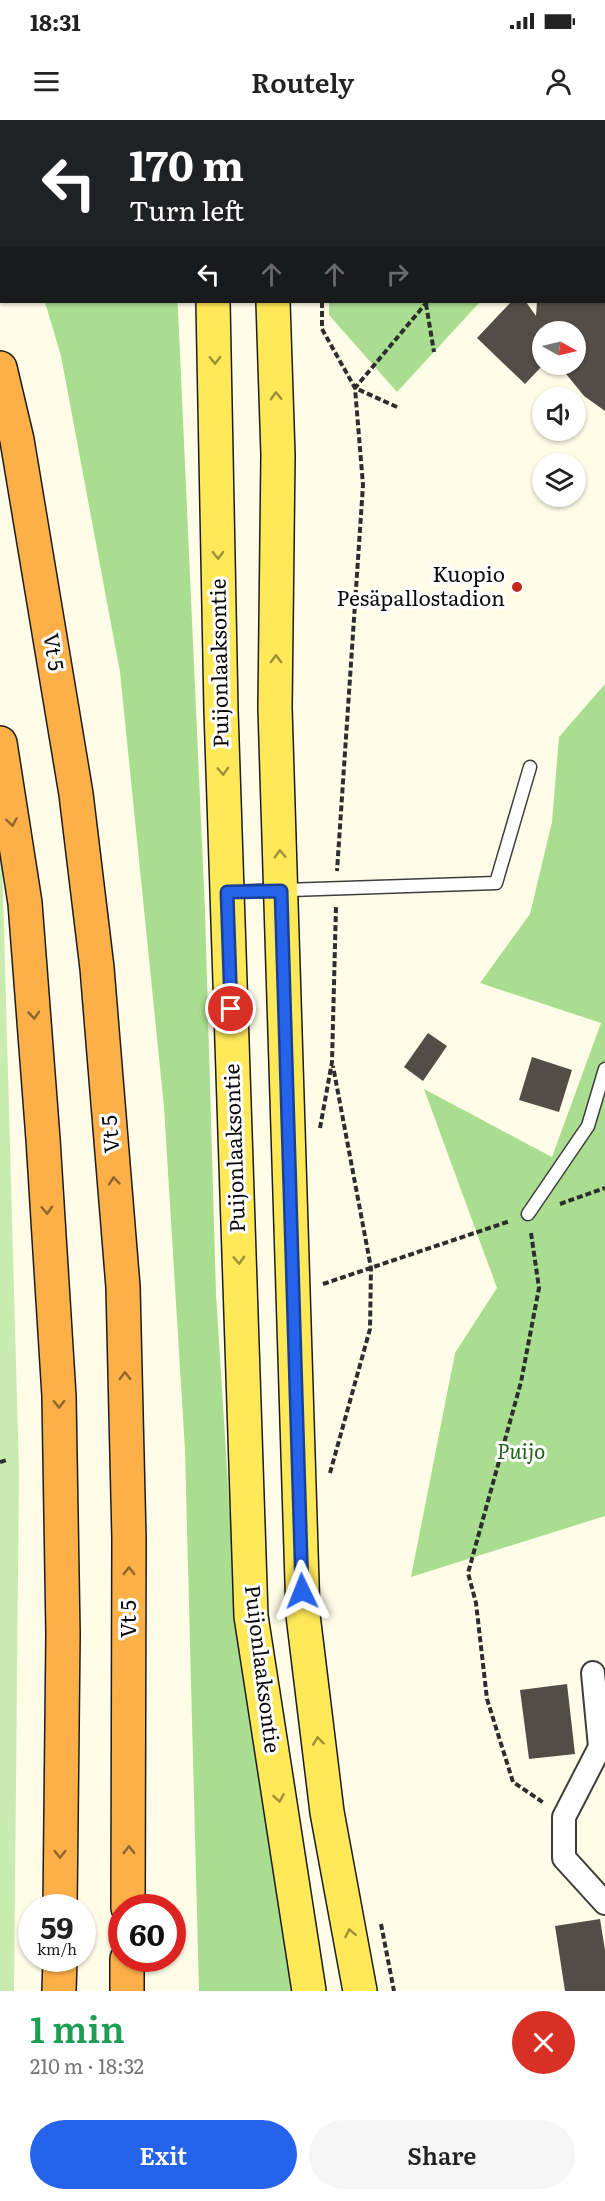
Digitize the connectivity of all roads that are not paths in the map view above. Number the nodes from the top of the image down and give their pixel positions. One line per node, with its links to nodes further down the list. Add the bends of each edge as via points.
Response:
1 (213, 303): 7 (main road, Puijonlaaksontie, one-way to 7)
2 (273, 303): 6 (main road, one-way to 2, via 275,708 278,455)
3 (0, 368): 12 (highway, Vt 5, one-way to 3, via 129,1539 122,1264 97,968 76,794 17,440)
4 (0, 743): 11 (highway, one-way to 11, via 25,903 58,1396 63,1634)
5 (530, 767): 6 (lane, via 496,883)
6 (281, 891): 7 (lane); 19 (main road, one-way to 6, via 327,1812 303,1615)
7 (227, 892): 18 (main road, Puijonlaaksontie, one-way to 18, via 251,1616)
8 (605, 1069): 9 (lane, via 588,1126)
9 (528, 1214)
10 (593, 1673): 13 (street, via 600,1747 564,1817 564,1858)
11 (60, 1894)
12 (128, 1894)
13 (605, 1903)
14 (60, 1972): 16 (highway)
15 (127, 1972): 17 (highway)
16 (59, 1991)
17 (126, 1991)
18 (309, 1991)
19 (360, 1991)

